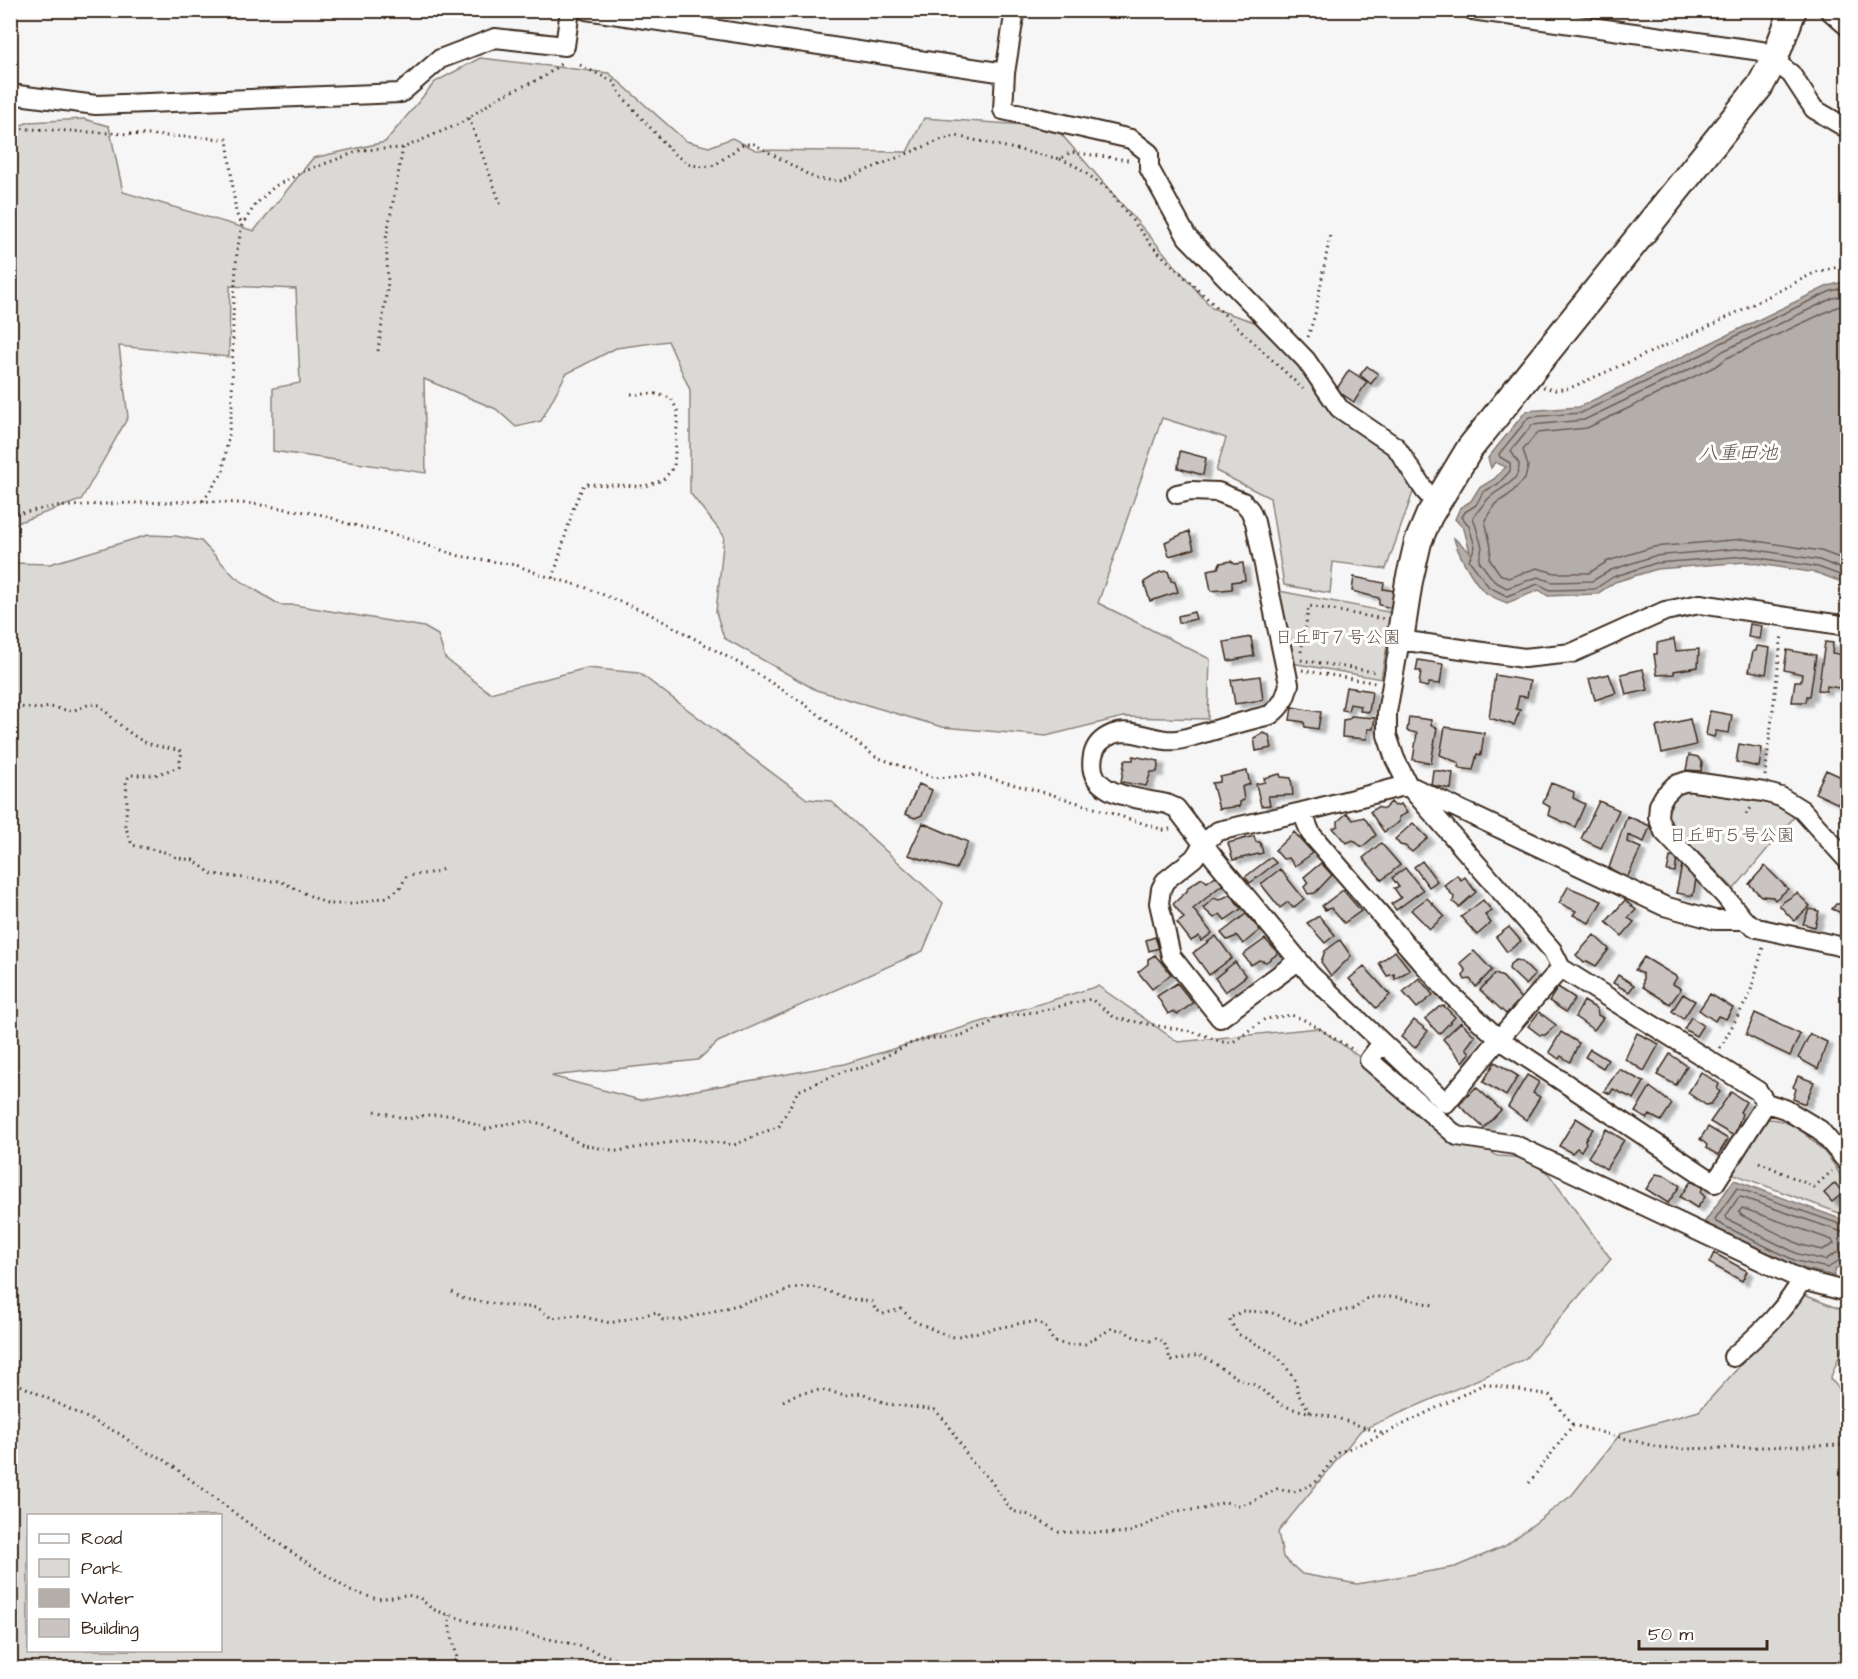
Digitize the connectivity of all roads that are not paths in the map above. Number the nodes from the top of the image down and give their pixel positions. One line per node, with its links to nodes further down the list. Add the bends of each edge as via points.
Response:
1 (570, 10): 10 (street, via 565,46 495,38 440,59 401,93 96,105)
2 (586, 10): 9 (street)
3 (1015, 10): 9 (street)
4 (1472, 10): 8 (street, via 1761,51)
5 (1793, 10): 8 (street)
6 (1829, 10): 7 (street)
7 (1846, 24)
8 (1774, 60): 11 (street, via 1791,74 1814,109); 13 (street, via 1760,87 1470,448)
9 (1005, 73): 13 (street, via 1003,110 1131,139 1149,153 1149,168 1187,237 1306,360 1339,408 1396,447)
10 (10, 94)
11 (1848, 129)
12 (1177, 494): 18 (street, via 1191,490 1218,492 1243,502 1250,510 1285,666 1287,691 1281,706 1270,715 1175,741 1118,733 1095,747 1092,766 1093,774 1110,792 1176,808)
13 (1436, 503): 15 (street, via 1413,559)
14 (1848, 626): 15 (street, via 1700,604 1665,611 1572,652 1524,658)
15 (1393, 630): 16 (street, via 1387,735)
16 (1408, 785): 17 (street); 20 (street, via 1664,906 1715,920); 23 (street, via 1552,950)
17 (1302, 812): 18 (street, via 1218,831); 24 (street, via 1311,834 1405,943 1447,991)
18 (1204, 843): 22 (street); 22 (street, via 1194,858 1165,881 1159,903 1171,956 1220,1018)
19 (1848, 861): 20 (street, via 1802,810 1781,797 1687,781 1675,785 1659,805 1658,817 1664,832)
20 (1744, 920): 21 (street, via 1757,928)
21 (1848, 948)
22 (1298, 961): 25 (street)
23 (1561, 968): 24 (street); 26 (street, via 1758,1091)
24 (1499, 1039): 25 (street, via 1446,1103); 26 (street, via 1715,1183)
25 (1382, 1043): 28 (street, via 1369,1060 1457,1136 1515,1145)
26 (1766, 1103): 27 (street, via 1821,1130)
27 (1846, 1161)
28 (1802, 1280): 29 (street); 30 (street, via 1772,1323)
29 (1848, 1292)
30 (1733, 1357)

